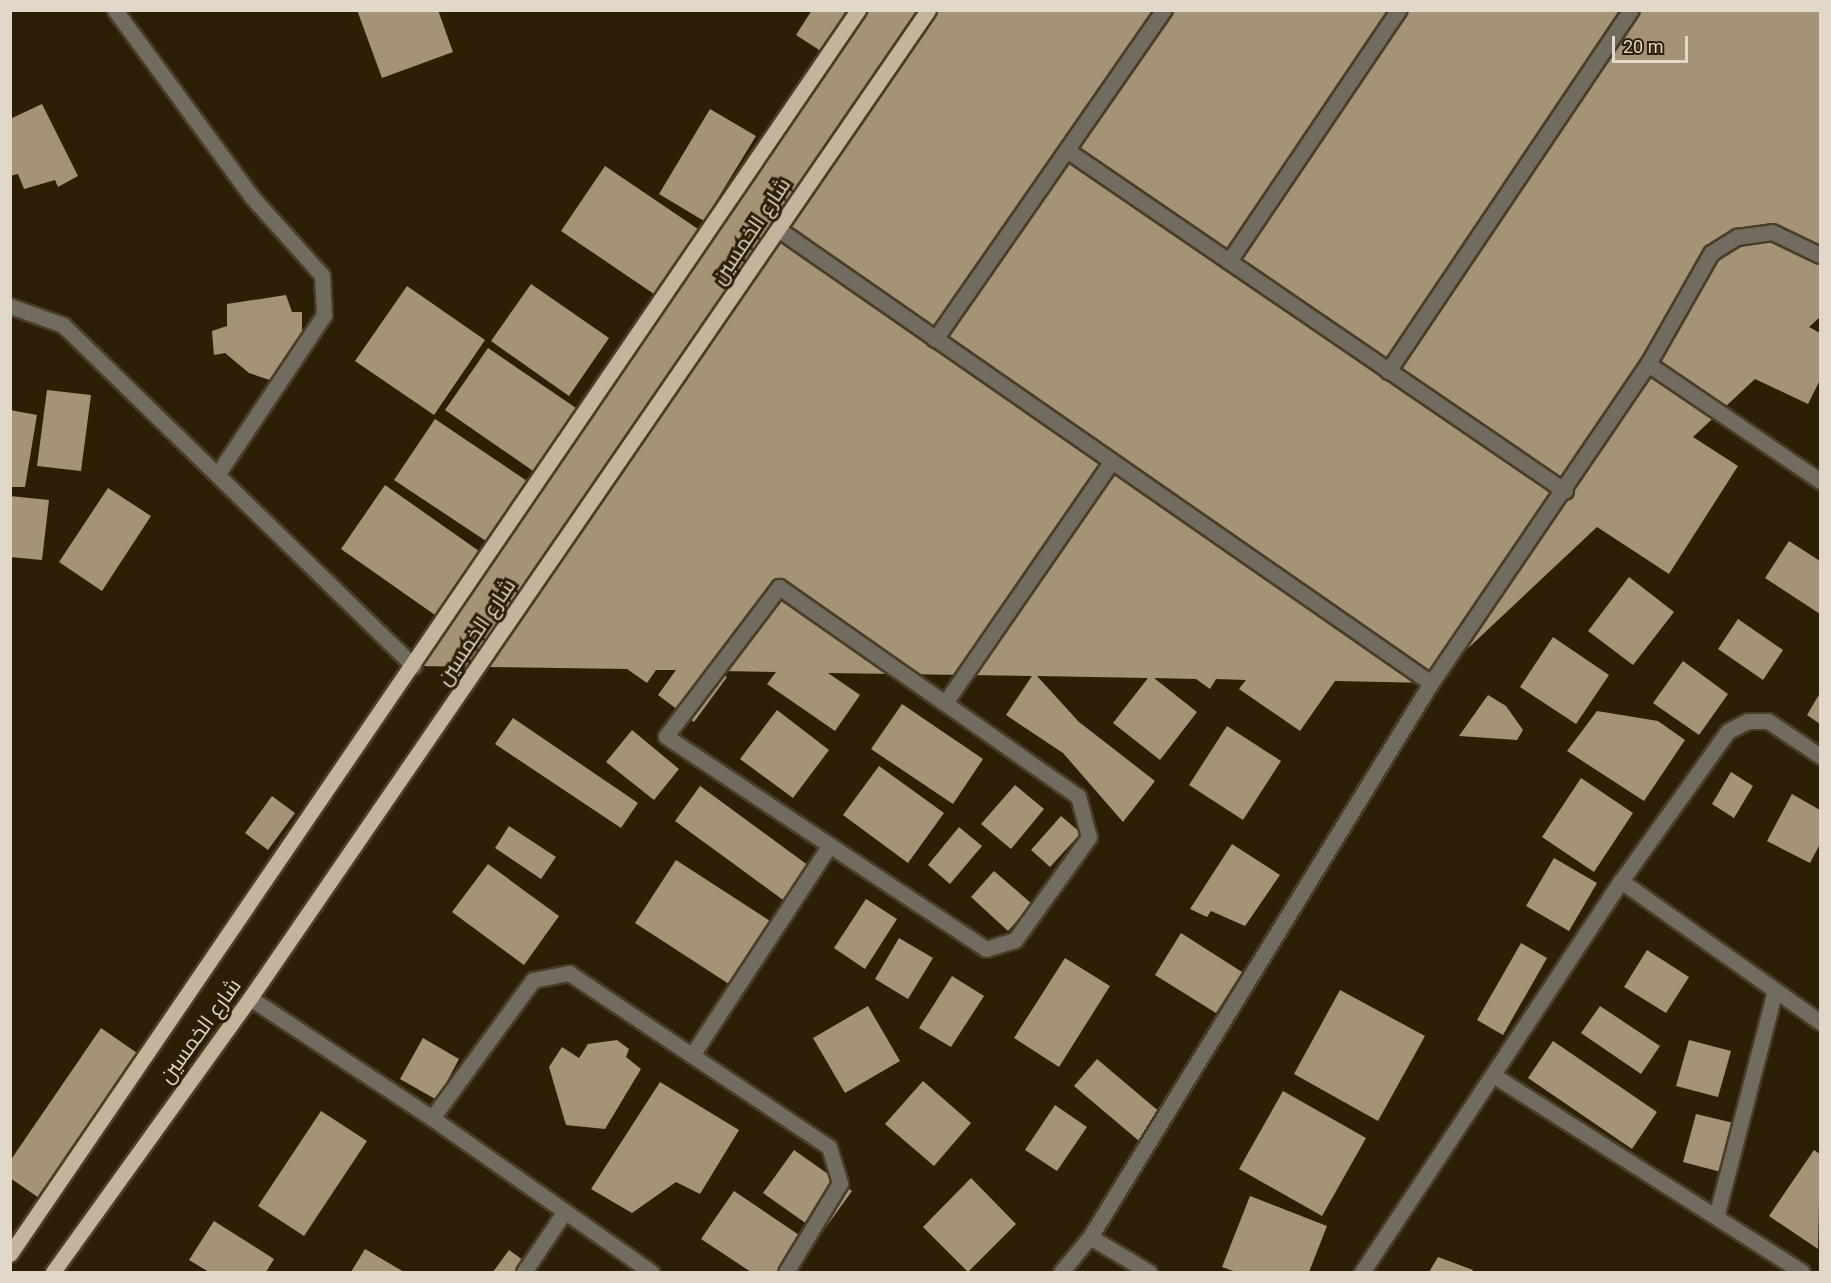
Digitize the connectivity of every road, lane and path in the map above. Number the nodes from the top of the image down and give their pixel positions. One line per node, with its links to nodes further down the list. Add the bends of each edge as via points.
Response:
1 (115, 10): 16 (street, via 251,195 322,275 324,315)
2 (858, 10): 19 (main road, شارع الخمسين)
3 (928, 10): 8 (main road, شارع الخمسين)
4 (1164, 10): 7 (street)
5 (1398, 10): 10 (street)
6 (1631, 10): 14 (street)
7 (1068, 151): 10 (street); 12 (street)
8 (778, 229): 12 (street); 26 (main road, شارع الخمسين)
9 (1821, 255): 13 (street, via 1772,231 1737,237 1712,253)
10 (1228, 261): 14 (street)
11 (10, 306): 16 (street, via 63,325)
12 (936, 339): 15 (street)
13 (1648, 364): 17 (street); 18 (street)
14 (1388, 371): 18 (street)
15 (1112, 461): 20 (street); 21 (street)
16 (219, 472): 19 (street)
17 (1821, 481)
18 (1565, 491): 20 (street)
19 (414, 666): 34 (main road, شارع الخمسين)
20 (1431, 683): 33 (street)
21 (947, 700): 23 (street, via 1077,796 1089,837 1015,940 986,949); 23 (street, via 778,587 666,736)
22 (1821, 756): 24 (street, via 1768,721 1748,721 1728,731)
23 (830, 845): 28 (street)
24 (1621, 881): 25 (street); 29 (street)
25 (1775, 991): 27 (street); 32 (street)
26 (250, 998): 30 (street); 35 (main road, شارع الخمسين)
27 (1821, 1022)
28 (692, 1055): 30 (street, via 569,973 533,980); 38 (street, via 829,1147 840,1183)
29 (1493, 1075): 32 (street); 41 (street)
30 (432, 1118): 31 (street)
31 (563, 1214): 36 (street); 37 (street)
32 (1716, 1217): 42 (street)
33 (1090, 1237): 39 (street); 40 (street)
34 (10, 1254)
35 (53, 1272)
36 (524, 1272)
37 (651, 1272)
38 (786, 1272)
39 (1061, 1272)
40 (1149, 1272)
41 (1362, 1272)
42 (1802, 1272)

